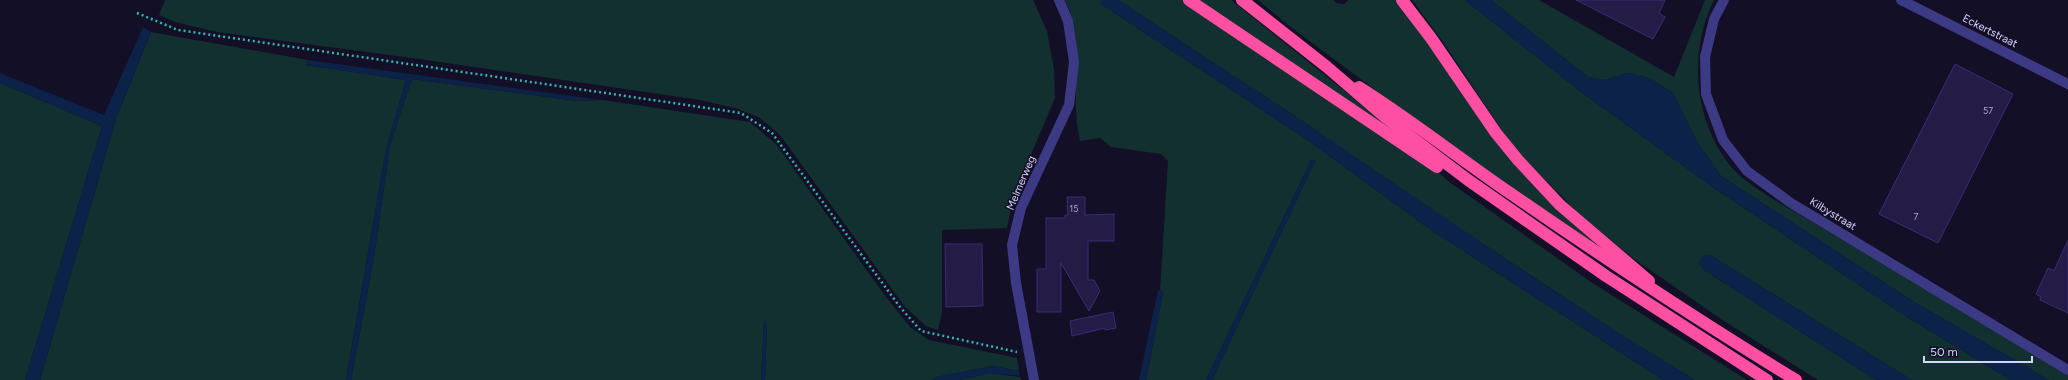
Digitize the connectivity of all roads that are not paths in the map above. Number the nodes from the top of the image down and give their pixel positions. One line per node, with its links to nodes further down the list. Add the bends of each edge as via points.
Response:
1 (1059, 0): 12 (street, Melmerweg, via 1068,21 1074,62 1069,105 1021,208 1012,245 1016,283)
2 (1189, 0): 9 (highway, via 1448,174)
3 (1242, 0): 7 (highway)
4 (1402, 0): 10 (highway, via 1496,133 1538,183)
5 (1724, 0): 11 (street, Kilbystraat, via 1714,19 1705,57 1706,94 1723,140 1747,171 1791,203)
6 (1901, 0): 8 (street, Eckertstraat)
7 (1327, 67): 9 (highway, via 1384,117); 10 (highway)
8 (2068, 84)
9 (1468, 180): 13 (highway, via 1606,276)
10 (1672, 301): 14 (highway)
11 (2068, 370)
12 (1034, 380)
13 (1767, 380)
14 (1796, 380)

